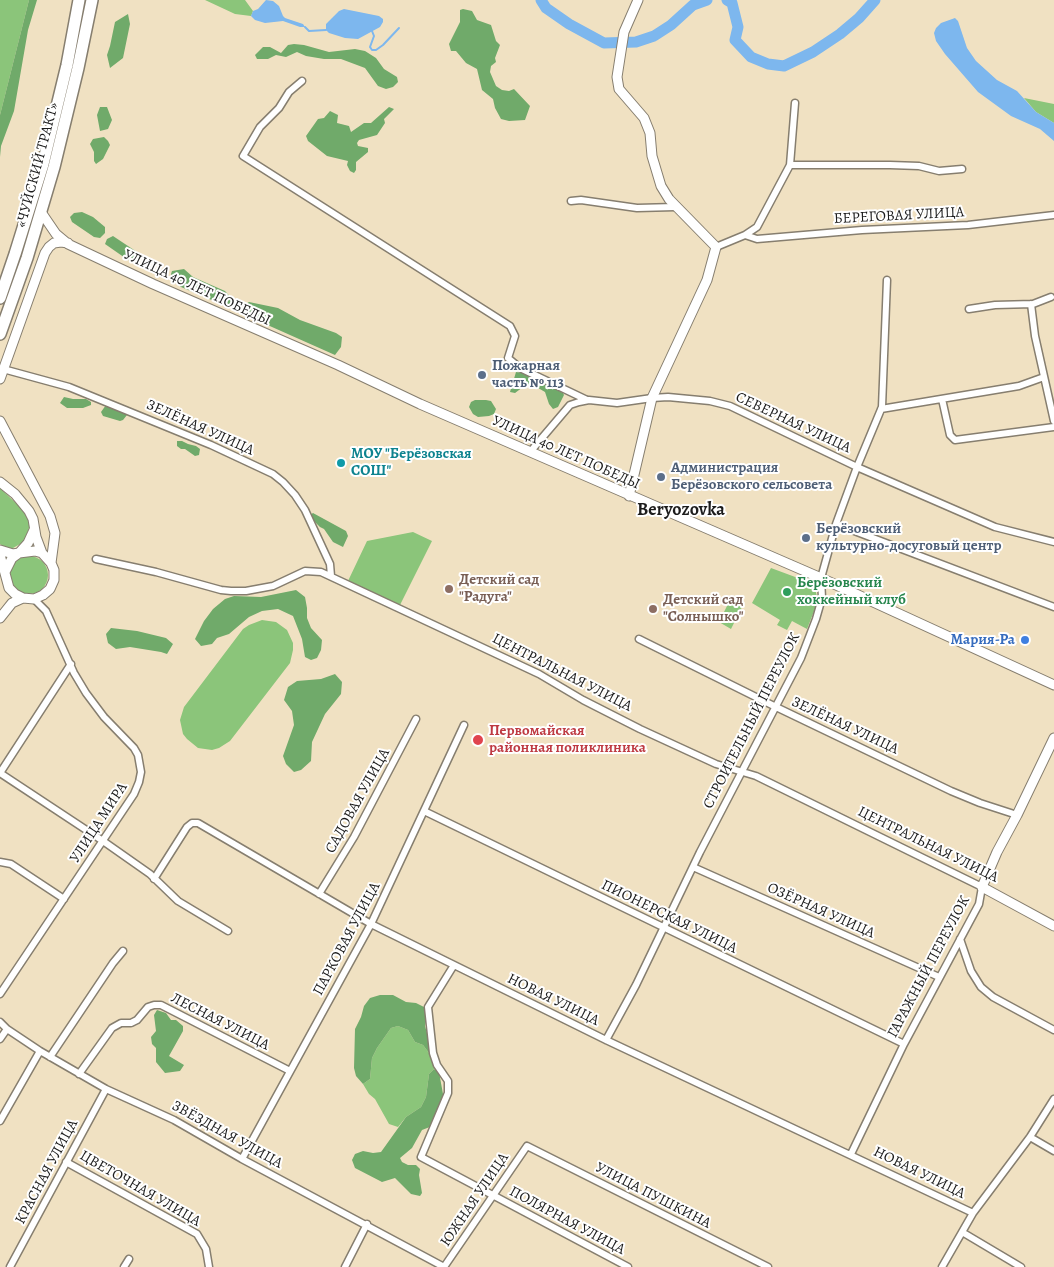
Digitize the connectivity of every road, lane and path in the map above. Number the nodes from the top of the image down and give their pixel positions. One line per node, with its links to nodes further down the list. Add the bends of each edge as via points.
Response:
1 (79, 0): 17 (highway, «ЧУЙСКИЙ ТРАКТ», via 67,65 42,164)
2 (92, 0): 10 (highway, «ЧУЙСКИЙ ТРАКТ», via 67,117)
3 (638, 0): 9 (street, via 624,32 618,89 644,118 662,186)
4 (302, 81): 26 (street, via 260,128 242,156 510,326 515,336 508,358 520,368)
5 (795, 102): 6 (street)
6 (790, 165): 7 (street, via 919,166 939,171); 12 (street, via 757,227)
7 (962, 169)
8 (571, 201): 9 (street, via 638,208)
9 (675, 207): 14 (street)
10 (41, 212): 13 (street, via 56,234); 20 (highway, «ЧУЙСКИЙ ТРАКТ»)
11 (1054, 215): 12 (street, БЕРЕГОВАЯ УЛИЦА, via 968,225 757,239)
12 (745, 235): 14 (street)
13 (68, 244): 21 (street, via 54,243 45,253); 31 (street, УЛИЦА 40 ЛЕТ ПОБЕДЫ)
14 (716, 247): 24 (street, via 707,280)
15 (888, 280): 27 (street, СТРОИТЕЛЬНЫЙ ПЕРЕУЛОК)
16 (1051, 297): 18 (street)
17 (0, 298)
18 (1030, 304): 19 (street); 22 (street)
19 (969, 309)
20 (0, 334)
21 (3, 369): 23 (street); 45 (street, ЗЕЛЁНАЯ УЛИЦА, via 77,390 273,474 305,510 330,564)
22 (1044, 377): 25 (street, via 1019,386); 29 (street)
23 (0, 379)
24 (652, 398): 26 (street, СЕВЕРНАЯ УЛИЦА, via 617,403); 32 (street, СЕВЕРНАЯ УЛИЦА, via 689,398 730,406); 34 (street)
25 (942, 399): 27 (street); 30 (street, via 954,440)
26 (589, 400): 31 (street, СЕВЕРНАЯ УЛИЦА, via 570,405)
27 (881, 409): 32 (street, СТРОИТЕЛЬНЫЙ ПЕРЕУЛОК)
28 (0, 421): 43 (street, via 50,516 54,534)
29 (1054, 421)
30 (1054, 427)
31 (530, 452): 34 (street, УЛИЦА 40 ЛЕТ ПОБЕДЫ)
32 (857, 467): 35 (street, СТРОИТЕЛЬНЫЙ ПЕРЕУЛОК); 37 (street, СЕВЕРНАЯ УЛИЦА, via 995,527)
33 (0, 482): 36 (street, via 29,511)
34 (629, 496): 46 (street, УЛИЦА 40 ЛЕТ ПОБЕДЫ)
35 (836, 524): 46 (street, СТРОИТЕЛЬНЫЙ ПЕРЕУЛОК); 52 (street)
36 (34, 529): 39 (street); 40 (street)
37 (1054, 542)
38 (0, 550): 39 (street)
39 (19, 553): 40 (street, via 27,550); 44 (street, via 12,558)
40 (42, 554): 43 (street)
41 (0, 555): 44 (street)
42 (96, 559): 45 (street, ЦЕНТРАЛЬНАЯ УЛИЦА, via 231,591 273,586 305,571)
43 (51, 563): 48 (street, via 54,580)
44 (6, 572): 47 (street)
45 (331, 576): 62 (street, ЦЕНТРАЛЬНАЯ УЛИЦА, via 539,674 640,729 716,764)
46 (821, 578): 57 (street, УЛИЦА 40 ЛЕТ ПОБЕДЫ); 58 (street, СТРОИТЕЛЬНЫЙ ПЕРЕУЛОК, via 822,598 816,619)
47 (9, 588): 49 (street); 51 (street)
48 (50, 588): 50 (street); 53 (street)
49 (23, 598): 50 (street); 51 (street)
50 (34, 598): 53 (street, УЛИЦА МИРА)
51 (9, 606): 54 (street)
52 (1054, 607)
53 (46, 611): 56 (street, УЛИЦА МИРА)
54 (0, 618)
55 (639, 639): 58 (street, ЗЕЛЁНАЯ УЛИЦА)
56 (71, 664): 63 (street); 66 (street, УЛИЦА МИРА, via 93,703 134,748 140,764 138,787)
57 (1054, 685)
58 (776, 707): 62 (street, СТРОИТЕЛЬНЫЙ ПЕРЕУЛОК); 65 (street, ЗЕЛЁНАЯ УЛИЦА, via 951,791)
59 (416, 719): 71 (street, САДОВАЯ УЛИЦА, via 354,837)
60 (464, 725): 64 (street, ПАРКОВАЯ УЛИЦА)
61 (1054, 738): 65 (street, ГАРАЖНЫЙ ПЕРЕУЛОК)
62 (743, 771): 68 (street, СТРОИТЕЛЬНЫЙ ПЕРЕУЛОК); 70 (street, ЦЕНТРАЛЬНАЯ УЛИЦА)
63 (0, 773): 66 (street)
64 (424, 811): 73 (street, ПАРКОВАЯ УЛИЦА); 75 (street, ПИОНЕРСКАЯ УЛИЦА)
65 (1017, 815): 70 (street, ГАРАЖНЫЙ ПЕРЕУЛОК)
66 (103, 841): 69 (street); 72 (street, УЛИЦА МИРА)
67 (0, 862): 72 (street, via 11,864)
68 (692, 867): 75 (street, СТРОИТЕЛЬНЫЙ ПЕРЕУЛОК); 80 (street, ОЗЁРНАЯ УЛИЦА)
69 (154, 879): 71 (street, НОВАЯ УЛИЦА, via 192,822); 76 (street, via 178,901)
70 (982, 887): 74 (street, ЦЕНТРАЛЬНАЯ УЛИЦА); 77 (street, ГАРАЖНЫЙ ПЕРЕУЛОК, via 979,904)
71 (318, 894): 73 (street, НОВАЯ УЛИЦА)
72 (64, 899): 81 (street, УЛИЦА МИРА)
73 (371, 924): 79 (street, НОВАЯ УЛИЦА); 90 (street, ПАРКОВАЯ УЛИЦА)
74 (1054, 926)
75 (662, 928): 86 (street, СТРОИТЕЛЬНЫЙ ПЕРЕУЛОК); 87 (street, ПИОНЕРСКАЯ УЛИЦА)
76 (228, 931)
77 (960, 940): 80 (street, ГАРАЖНЫЙ ПЕРЕУЛОК); 84 (street, via 971,971 986,992)
78 (123, 951): 89 (street)
79 (454, 965): 86 (street, НОВАЯ УЛИЦА); 101 (street, ПОЛЯРНАЯ УЛИЦА, via 428,1007 433,1053 448,1081 448,1092 421,1157)
80 (939, 977): 87 (street, ГАРАЖНЫЙ ПЕРЕУЛОК)
81 (0, 994)
82 (0, 1022): 83 (street, ЗВЁЗДНАЯ УЛИЦА)
83 (7, 1029): 85 (street); 88 (street, ЗВЁЗДНАЯ УЛИЦА)
84 (1054, 1030)
85 (0, 1039)
86 (606, 1040): 98 (street, НОВАЯ УЛИЦА)
87 (904, 1044): 98 (street, ГАРАЖНЫЙ ПЕРЕУЛОК)
88 (40, 1051): 89 (street, ЗВЁЗДНАЯ УЛИЦА); 94 (street)
89 (50, 1057): 91 (street, ЗВЁЗДНАЯ УЛИЦА)
90 (290, 1071): 91 (street, ЛЕСНАЯ УЛИЦА, via 154,1004 138,1020 112,1028); 99 (street, ПАРКОВАЯ УЛИЦА)
91 (80, 1074): 92 (street, ЗВЁЗДНАЯ УЛИЦА)
92 (106, 1089): 99 (street, ЗВЁЗДНАЯ УЛИЦА, via 174,1120); 100 (street, КРАСНАЯ УЛИЦА)
93 (1054, 1099): 95 (street)
94 (0, 1121)
95 (1030, 1137): 97 (street); 102 (street)
96 (527, 1146): 101 (street, ЮЖНАЯ УЛИЦА); 112 (street, УЛИЦА ПУШКИНА)
97 (1054, 1151)
98 (851, 1154): 102 (street, НОВАЯ УЛИЦА)
99 (242, 1159): 103 (street, ЗВЁЗДНАЯ УЛИЦА)
100 (66, 1162): 106 (street, КРАСНАЯ УЛИЦА); 108 (street, ЦВЕТОЧНАЯ УЛИЦА, via 196,1234 206,1249)
101 (494, 1196): 110 (street, ЮЖНАЯ УЛИЦА); 111 (street, ПОЛЯРНАЯ УЛИЦА)
102 (973, 1213): 104 (street)
103 (367, 1224): 109 (street); 110 (street, ЗВЁЗДНАЯ УЛИЦА)
104 (962, 1232): 113 (street); 114 (street)
105 (129, 1259): 107 (street)
106 (10, 1267)
107 (124, 1267)
108 (209, 1267)
109 (345, 1267)
110 (444, 1267)
111 (628, 1267)
112 (768, 1267)
113 (942, 1267)
114 (1021, 1267)

